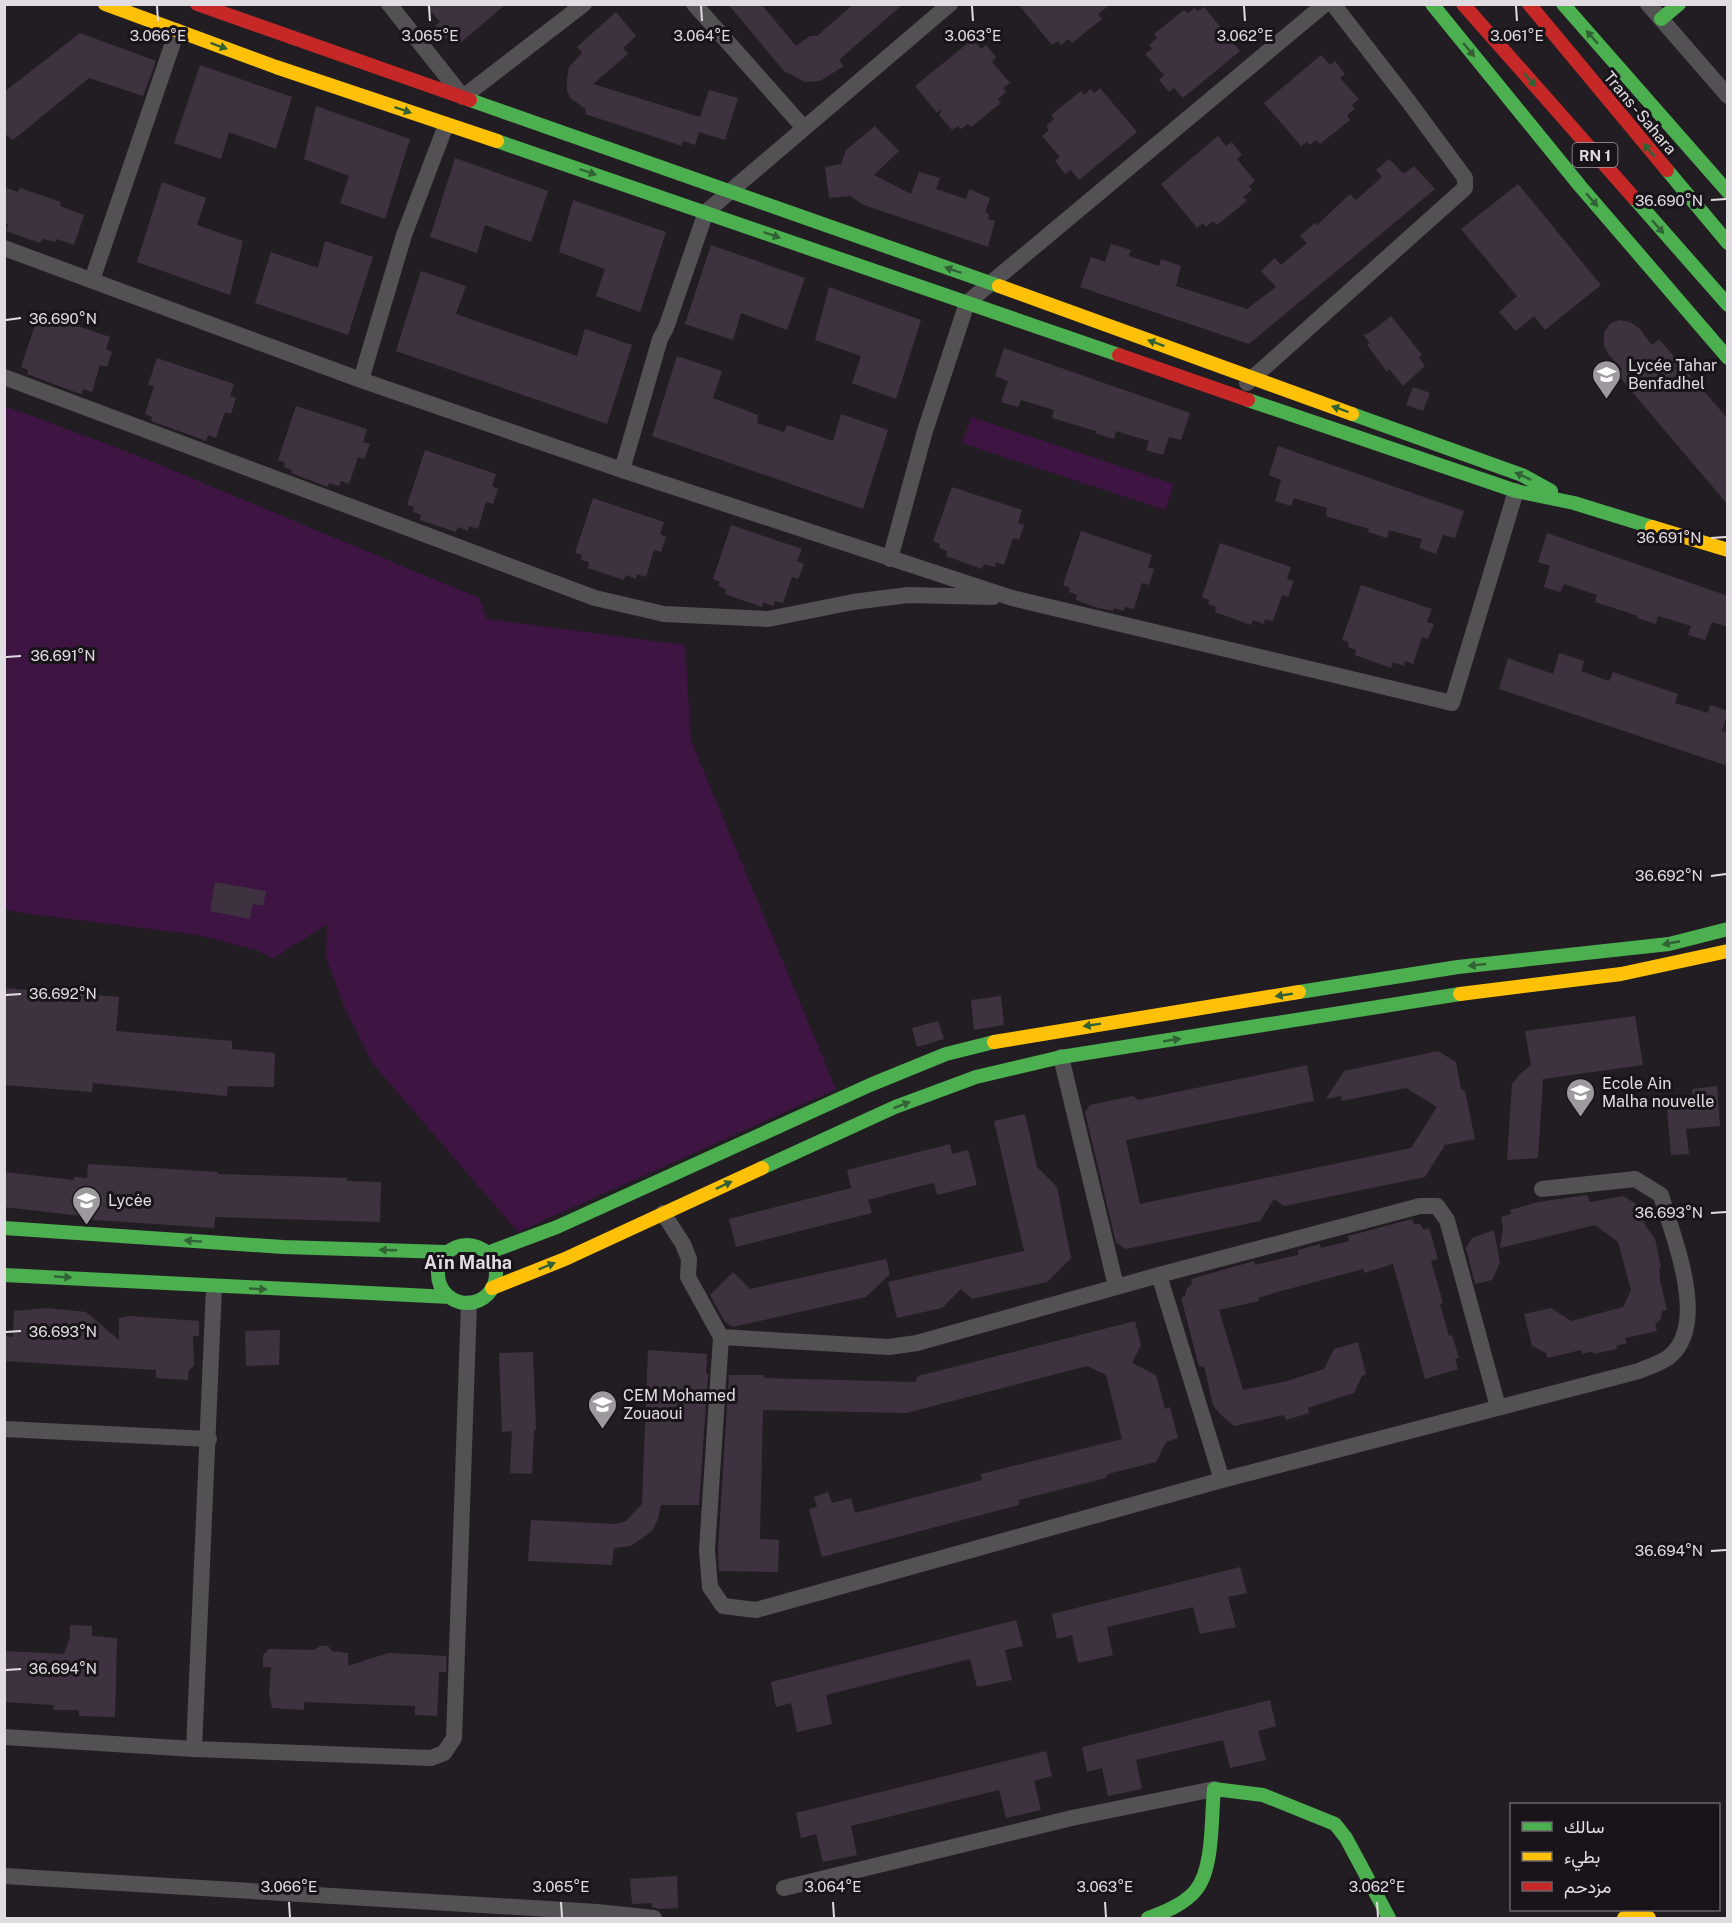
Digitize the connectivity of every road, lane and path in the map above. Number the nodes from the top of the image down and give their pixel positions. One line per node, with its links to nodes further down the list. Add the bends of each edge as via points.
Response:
1 (105, 4): 16 (main road)
2 (197, 4): 18 (main road)
3 (390, 4): 18 (street)
4 (584, 4): 18 (street)
5 (694, 4): 20 (street)
6 (950, 4): 20 (street)
7 (1325, 4): 27 (street)
8 (1333, 4): 32 (street, via 1465,178 1465,188)
9 (1432, 4): 30 (main road, one-way to 30, via 1580,186)
10 (1463, 4): 29 (main road, RN 1, one-way to 29)
11 (1529, 4): 24 (main road, Trans - Sahara / RN 1, one-way to 11)
12 (1563, 4): 22 (main road, one-way to 12)
13 (1648, 4): 15 (street)
14 (1679, 4): 15 (main road)
15 (1661, 20): 17 (street)
16 (177, 31): 19 (main road, one-way to 19); 26 (street)
17 (1728, 96)
18 (463, 97): 21 (main road)
19 (446, 125): 23 (main road, one-way to 23); 33 (street, via 404,235)
20 (804, 128): 21 (street)
21 (729, 192): 23 (street); 27 (main road, one-way to 21)
22 (1728, 192)
23 (706, 212): 28 (main road, one-way to 28); 35 (street, via 660,339)
24 (1728, 243)
25 (4, 248): 26 (street)
26 (92, 280): 33 (street)
27 (990, 283): 28 (street); 32 (main road, one-way to 27)
28 (967, 303): 34 (main road); 39 (street, via 925,431)
29 (1728, 305)
30 (1728, 358)
31 (4, 377): 40 (street, via 595,598 664,614 768,619 908,595)
32 (1253, 378): 34 (street); 37 (main road, one-way to 32, via 1522,475)
33 (361, 380): 35 (street)
34 (1233, 395): 36 (main road)
35 (622, 470): 39 (street)
36 (1516, 491): 37 (main road); 40 (street, via 1452,703)
37 (1574, 503): 38 (main road)
38 (1728, 550)
39 (890, 559): 40 (street)
40 (1012, 598)
41 (1728, 929): 48 (main road, one-way to 48, via 1669,944 1458,967 1010,1038 946,1054 557,1227)
42 (1728, 951): 43 (main road, one-way to 42, via 1458,994 1622,974)
43 (1061, 1057): 45 (main road, one-way to 43, via 895,1107 976,1077); 52 (street)
44 (1542, 1189): 57 (street, via 1635,1179 1661,1195 1688,1290 1684,1338 1668,1357 1639,1371)
45 (663, 1213): 53 (main road, one-way to 45); 56 (street, via 683,1244 689,1259 688,1277)
46 (4, 1228): 47 (main road, one-way to 46, via 284,1247)
47 (446, 1252): 48 (main road, via 467,1244); 54 (main road, via 437,1276)
48 (487, 1253): 53 (main road, via 496,1269)
49 (4, 1275): 51 (main road, one-way to 51)
50 (1159, 1275): 52 (street); 57 (street, via 1420,1206 1437,1206 1447,1220); 60 (street)
51 (214, 1287): 54 (main road, one-way to 54); 59 (street)
52 (1116, 1287): 56 (street, via 918,1343 889,1347)
53 (492, 1288): 55 (main road)
54 (450, 1297): 55 (main road)
55 (469, 1303): 62 (street, via 454,1738 444,1753 431,1758)
56 (721, 1337): 60 (street, via 707,1550 710,1587 723,1606 756,1610)
57 (1498, 1407): 60 (street)
58 (4, 1429): 59 (street)
59 (208, 1439): 62 (street)
60 (1222, 1480)
61 (4, 1737): 62 (street)
62 (194, 1749)
63 (1214, 1789): 65 (street, via 1072,1818); 67 (main road, via 1209,1857 1198,1888 1168,1911); 68 (main road, via 1263,1795 1335,1824)
64 (4, 1876): 66 (street)
65 (784, 1888)
66 (654, 1918)
67 (1148, 1918)
68 (1389, 1918)
69 (1624, 1918): 70 (main road)
70 (1649, 1918)

